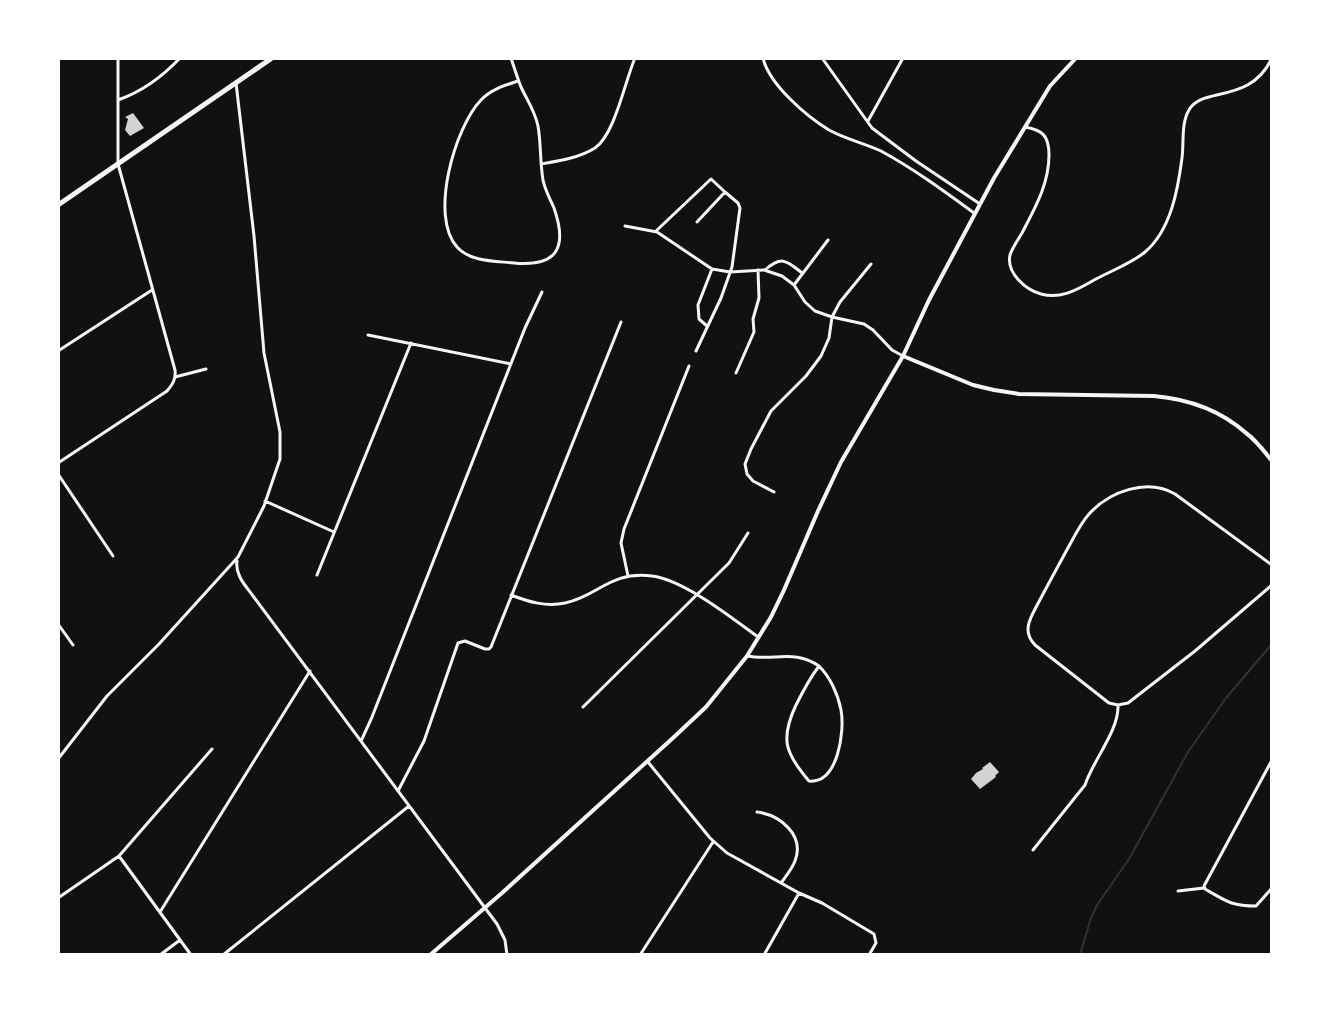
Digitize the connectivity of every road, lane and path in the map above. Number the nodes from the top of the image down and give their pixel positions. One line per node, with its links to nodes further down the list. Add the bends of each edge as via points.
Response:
1 (118, 58): 13 (street)
2 (180, 58): 13 (street, via 147,86)
3 (272, 58): 12 (main road)
4 (511, 58): 11 (street)
5 (635, 58): 17 (street, via 603,141 592,150)
6 (763, 58): 21 (street, via 778,86 830,130 879,151)
7 (822, 58): 14 (street)
8 (903, 58): 14 (street)
9 (1076, 58): 15 (main road)
10 (1272, 58): 15 (street, via 1251,84 1206,98 1188,110 1168,217 1147,251 1061,296 1027,289 1011,268 1010,254 1045,187 1049,164 1045,136)
11 (518, 81): 17 (street, via 535,117); 17 (street, via 482,98 455,151 445,190 446,221 455,245 470,256 489,260 534,264 552,257 560,231)
12 (236, 83): 16 (main road); 52 (street, via 264,353 281,440)
13 (117, 100): 16 (street)
14 (868, 122): 19 (street)
15 (1024, 127): 19 (main road)
16 (118, 164): 20 (main road); 33 (street)
17 (541, 164)
18 (725, 192): 22 (street); 24 (street, via 711,179); 30 (street, via 740,208)
19 (980, 204): 21 (main road)
20 (58, 205)
21 (974, 213): 42 (main road)
22 (697, 222)
23 (625, 226): 24 (street)
24 (656, 231): 27 (street)
25 (828, 240): 31 (street)
26 (871, 264): 35 (street)
27 (712, 269): 30 (street); 37 (street, via 698,305 699,319)
28 (758, 270): 29 (street); 30 (street); 46 (street, via 754,332)
29 (764, 270): 31 (street, via 782,261); 32 (street)
30 (730, 272): 37 (street)
31 (802, 273): 32 (street)
32 (794, 285): 35 (street, via 809,307)
33 (152, 290): 40 (street); 47 (street)
34 (542, 292): 43 (street)
35 (832, 317): 42 (street, via 864,324); 51 (street, via 821,356 771,411 745,464 748,476)
36 (621, 322): 61 (street)
37 (707, 326): 41 (street)
38 (368, 335): 39 (street)
39 (411, 343): 43 (street); 53 (street)
40 (58, 351)
41 (696, 351)
42 (903, 356): 48 (main road, via 994,390 1154,396 1194,403 1245,431); 64 (main road, via 841,462)
43 (511, 364): 71 (street)
44 (689, 366): 59 (street, via 624,529 621,543)
45 (206, 369): 47 (street)
46 (736, 373)
47 (175, 377): 49 (street, via 167,391)
48 (1272, 461)
49 (58, 463)
50 (58, 474): 55 (street)
51 (774, 492)
52 (265, 501): 53 (street); 56 (street)
53 (334, 532): 58 (street)
54 (748, 533): 62 (street, via 729,563)
55 (113, 556)
56 (238, 557): 68 (street, via 240,577); 73 (street, via 107,696)
57 (1272, 565): 69 (street, via 1166,489 1138,487 1096,507 1082,522 1042,595 1028,632 1035,645)
58 (317, 575)
59 (628, 576): 61 (street, via 565,603 541,604); 62 (street, via 659,577)
60 (1272, 585): 69 (street, via 1195,651 1128,703)
61 (511, 595): 76 (street, via 489,649 458,643 424,741)
62 (696, 595): 64 (street); 70 (street)
63 (58, 624): 65 (street)
64 (759, 637): 66 (main road)
65 (73, 645)
66 (747, 656): 67 (street, via 802,656); 75 (main road, via 706,707)
67 (819, 666): 67 (street, via 787,729 789,752 798,769 815,782 834,763 843,731 836,692)
68 (310, 671): 71 (street); 89 (street)
69 (1118, 705): 80 (street, via 1116,722 1085,785)
70 (583, 707)
71 (361, 741): 76 (street)
72 (212, 749): 81 (street)
73 (58, 759)
74 (1272, 760): 83 (street)
75 (648, 762): 79 (street); 88 (main road)
76 (398, 791): 77 (street)
77 (409, 806): 88 (street); 93 (street)
78 (757, 812): 82 (street, via 778,819 796,841 796,860)
79 (713, 842): 82 (street); 96 (street)
80 (1033, 850)
81 (119, 856): 87 (street); 89 (street)
82 (781, 883): 86 (street)
83 (1204, 888): 84 (street, via 1240,906 1256,906); 85 (street)
84 (1272, 888)
85 (1178, 891)
86 (799, 893): 97 (street); 98 (street, via 874,934 876,943)
87 (58, 898)
88 (485, 908): 94 (main road); 95 (street, via 501,932)
89 (160, 912): 90 (street)
90 (180, 940): 91 (street); 92 (street)
91 (160, 955)
92 (191, 955)
93 (223, 955)
94 (430, 955)
95 (507, 955)
96 (640, 955)
97 (764, 955)
98 (869, 955)

